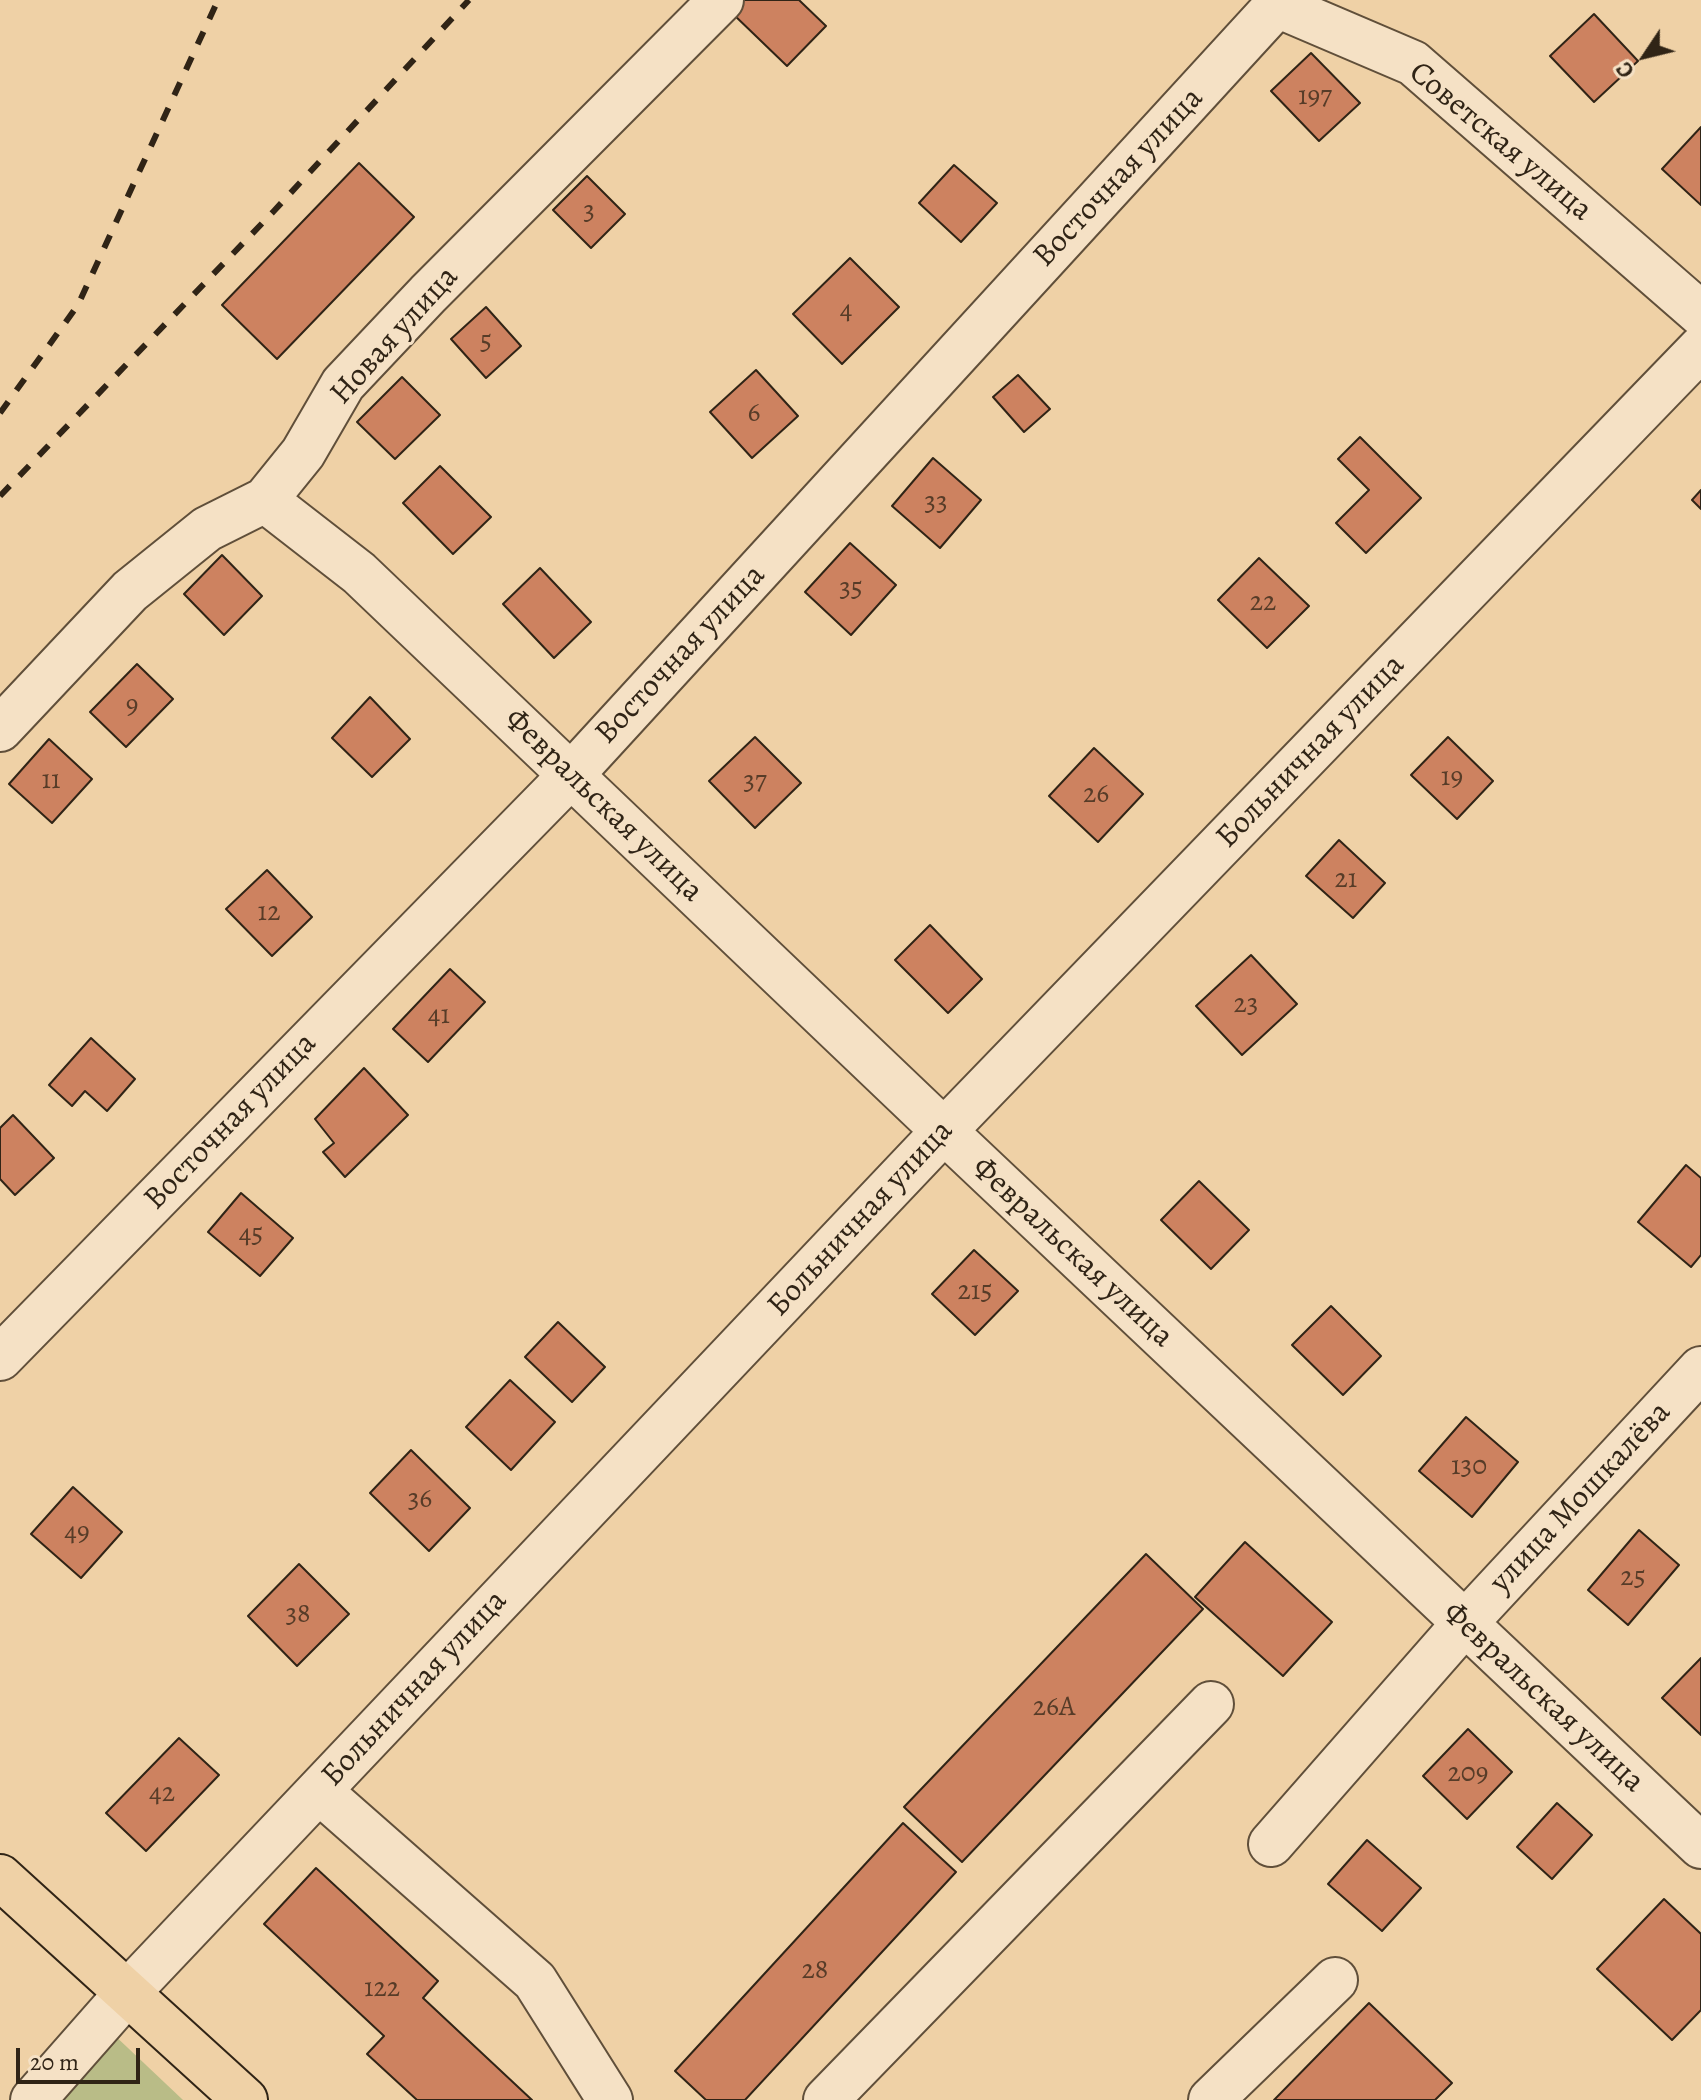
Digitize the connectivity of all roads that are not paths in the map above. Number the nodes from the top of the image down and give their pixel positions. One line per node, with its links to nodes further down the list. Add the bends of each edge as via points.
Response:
1 (721, 0): 5 (street, Новая улица, via 343,384 303,453)
2 (1276, 2): 3 (street, Советская улица, via 1413,63); 7 (street, Восточная улица)
3 (1701, 314)
4 (1701, 348): 8 (street, Больничная улица)
5 (265, 500): 6 (street, Новая улица, via 207,529 130,591); 7 (street, Февральская улица, via 359,573)
6 (0, 729)
7 (571, 775): 8 (street, Февральская улица); 9 (street, Восточная улица)
8 (944, 1131): 11 (street, Февральская улица); 13 (street, Больничная улица)
9 (0, 1358)
10 (1701, 1369): 11 (street, улица Мошкалёва)
11 (1464, 1624): 14 (street, улица Мошкалёва); 15 (street, Февральская улица)
12 (1211, 1704): 22 (street)
13 (319, 1791): 18 (street, Больничная улица); 21 (street, via 535,1981)
14 (1271, 1844)
15 (1701, 1846)
16 (0, 1877): 18 (main road)
17 (1335, 1980): 23 (street)
18 (128, 1992): 19 (street, Больничная улица); 20 (main road)
19 (33, 2100)
20 (245, 2100)
21 (610, 2100)
22 (826, 2100)
23 (1211, 2100)

